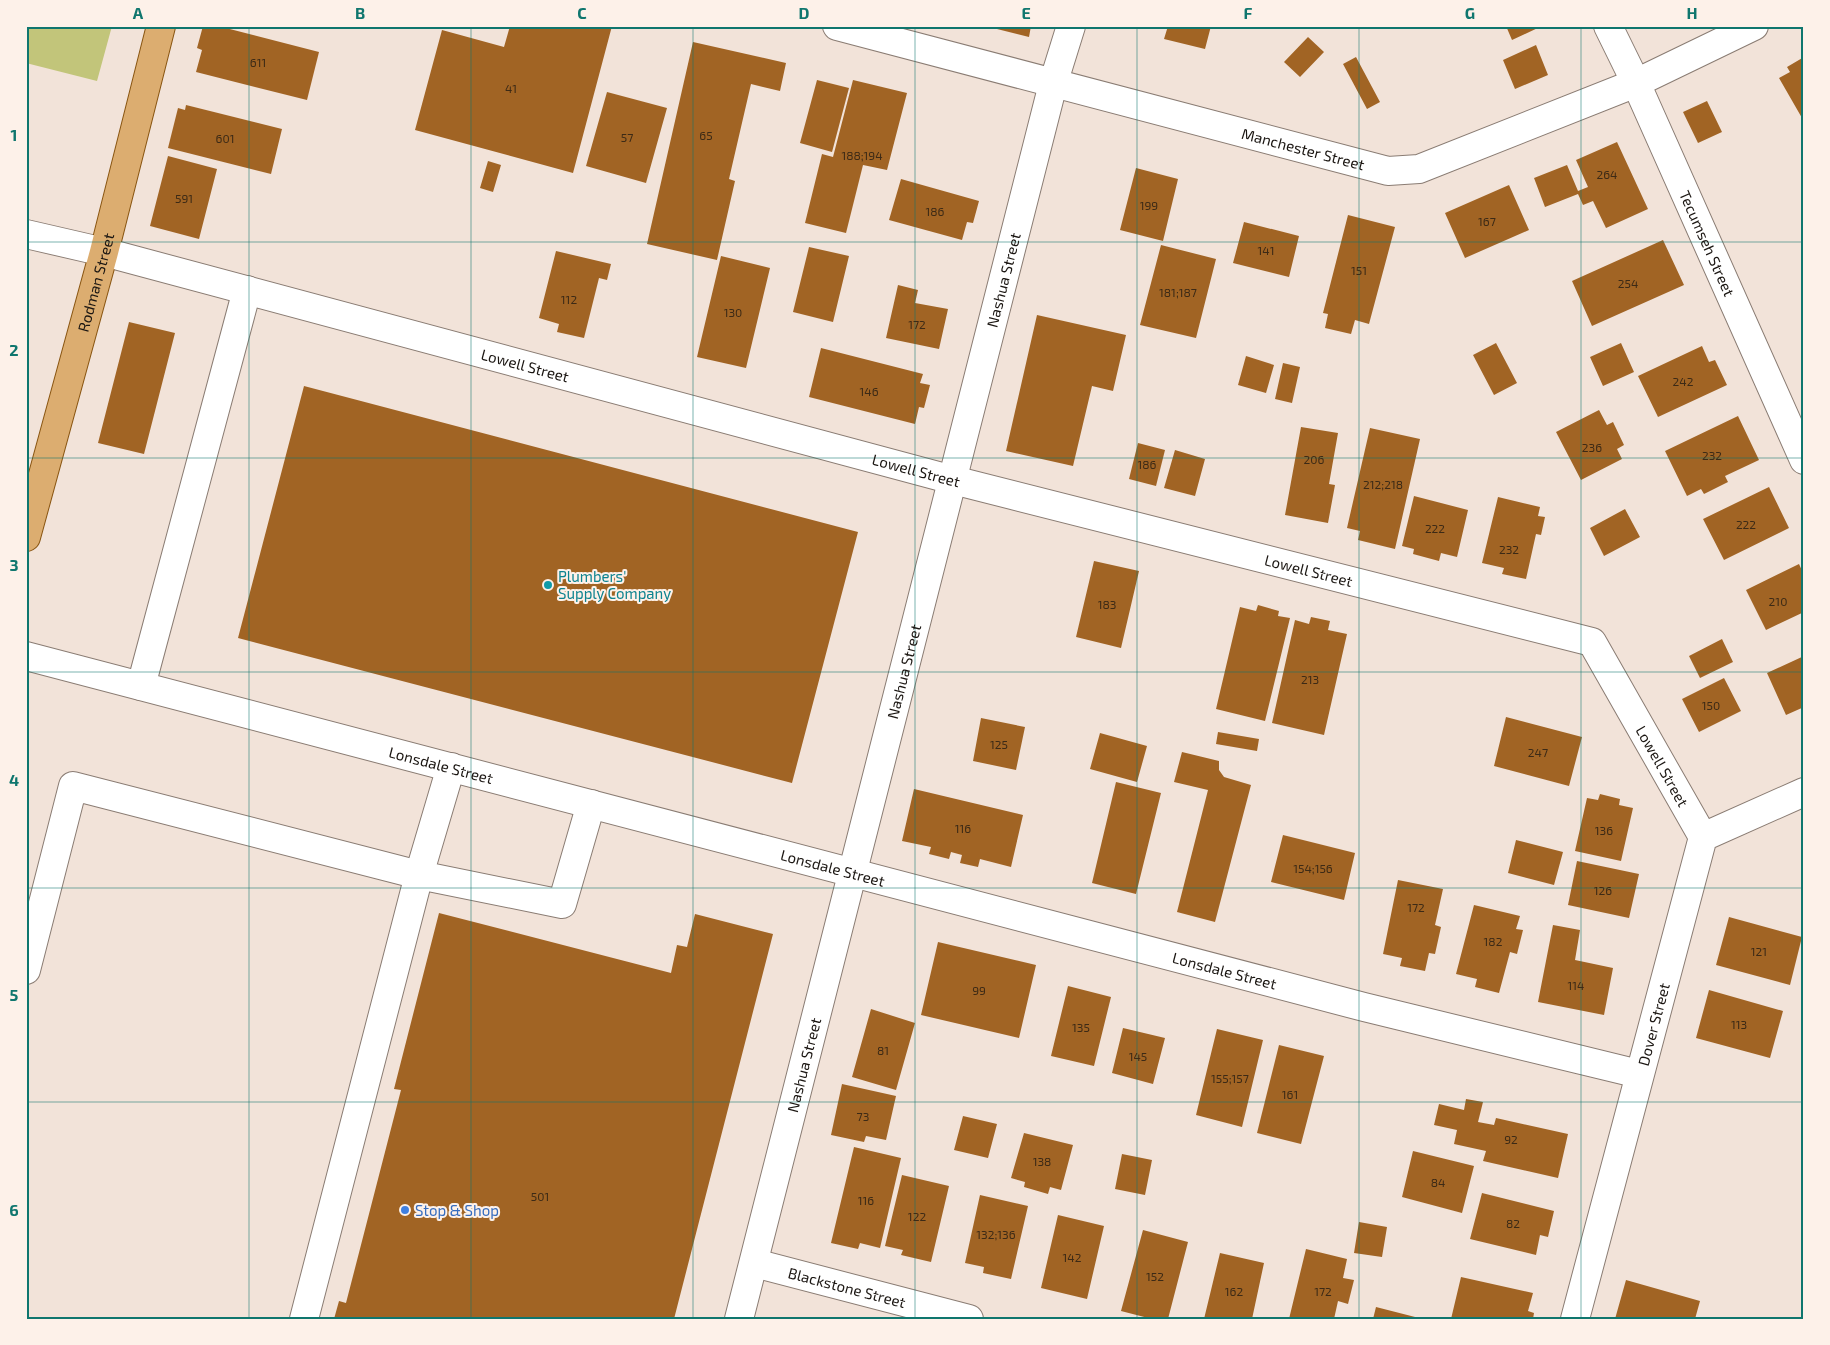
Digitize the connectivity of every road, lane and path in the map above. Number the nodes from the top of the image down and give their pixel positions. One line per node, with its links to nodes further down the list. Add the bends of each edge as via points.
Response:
1 (160, 26): 9 (main road, Rodman Street)
2 (837, 26): 7 (street, Manchester Street)
3 (1071, 26): 7 (street, Nashua Street)
4 (1608, 26): 6 (street, Tecumseh Street)
5 (1754, 26): 6 (street, Manchester Street)
6 (1636, 83): 7 (street, Manchester Street, via 1419,169 1388,171); 11 (street, Tecumseh Street)
7 (1053, 84): 12 (street, Nashua Street)
8 (26, 234): 9 (street, Lowell Street)
9 (104, 252): 10 (street, Lowell Street); 13 (main road, Rodman Street)
10 (247, 290): 12 (street, Lowell Street); 15 (street)
11 (1804, 460)
12 (954, 480): 19 (street, Lowell Street, via 1592,642); 20 (street, Nashua Street)
13 (26, 537)
14 (26, 656): 15 (street, Lonsdale Street)
15 (141, 686): 16 (street, Lonsdale Street)
16 (451, 768): 18 (street, Lonsdale Street); 21 (street)
17 (1804, 792): 19 (street)
18 (591, 804): 20 (street, Lonsdale Street); 21 (street, via 562,904)
19 (1703, 838): 23 (street, Dover Street)
20 (854, 873): 23 (street, Lonsdale Street, via 1364,1007); 24 (street, Nashua Street)
21 (419, 875): 22 (street, via 74,786); 25 (street)
22 (26, 970)
23 (1639, 1074): 28 (street, Dover Street)
24 (754, 1263): 26 (street, Nashua Street); 27 (street, Blackstone Street)
25 (304, 1319)
26 (739, 1319)
27 (968, 1319)
28 (1575, 1319)

